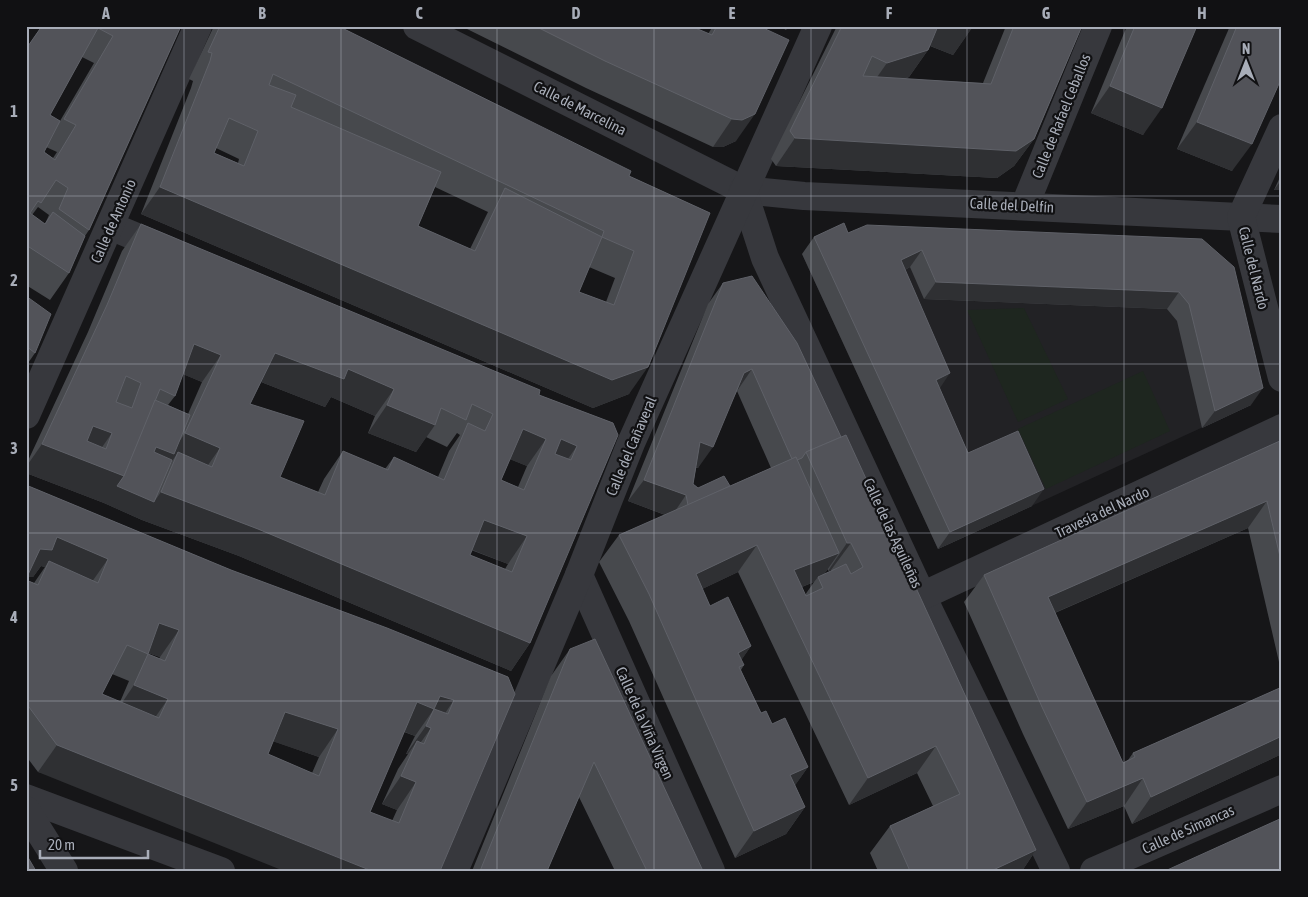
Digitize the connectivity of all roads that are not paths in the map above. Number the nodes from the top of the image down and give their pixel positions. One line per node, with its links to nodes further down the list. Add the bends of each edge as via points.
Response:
1 (198, 26): 10 (street, Calle de Antonio)
2 (417, 26): 6 (street, Calle de Marcelina)
3 (818, 26): 6 (street, Calle del Cañaveral)
4 (1098, 26): 7 (street, Calle de Rafael Ceballos)
5 (1282, 128): 8 (street)
6 (743, 190): 7 (street, Calle del Delfín, via 804,196); 15 (street, Calle del Cañaveral, via 620,439); 16 (street, Calle de las Aguileñas, via 765,258)
7 (1025, 205): 8 (street, Calle del Delfín)
8 (1241, 217): 9 (street, Calle del Delfín); 12 (street, Calle del Nardo)
9 (1282, 219)
10 (110, 226): 11 (street); 13 (street, Calle de Antonio)
11 (195, 262)
12 (1282, 378)
13 (26, 415)
14 (1282, 428): 16 (street, Travesía del Nardo)
15 (579, 575): 22 (street, Calle del Cañaveral, via 516,694); 23 (street, Calle de la Viña Virgen)
16 (922, 596): 24 (street, Calle de las Aguileñas)
17 (1282, 789): 25 (street, Calle de Simancas)
18 (26, 798): 21 (street)
19 (26, 810): 20 (street)
20 (64, 871)
21 (221, 871)
22 (454, 871)
23 (711, 871)
24 (1056, 871)
25 (1094, 871)

